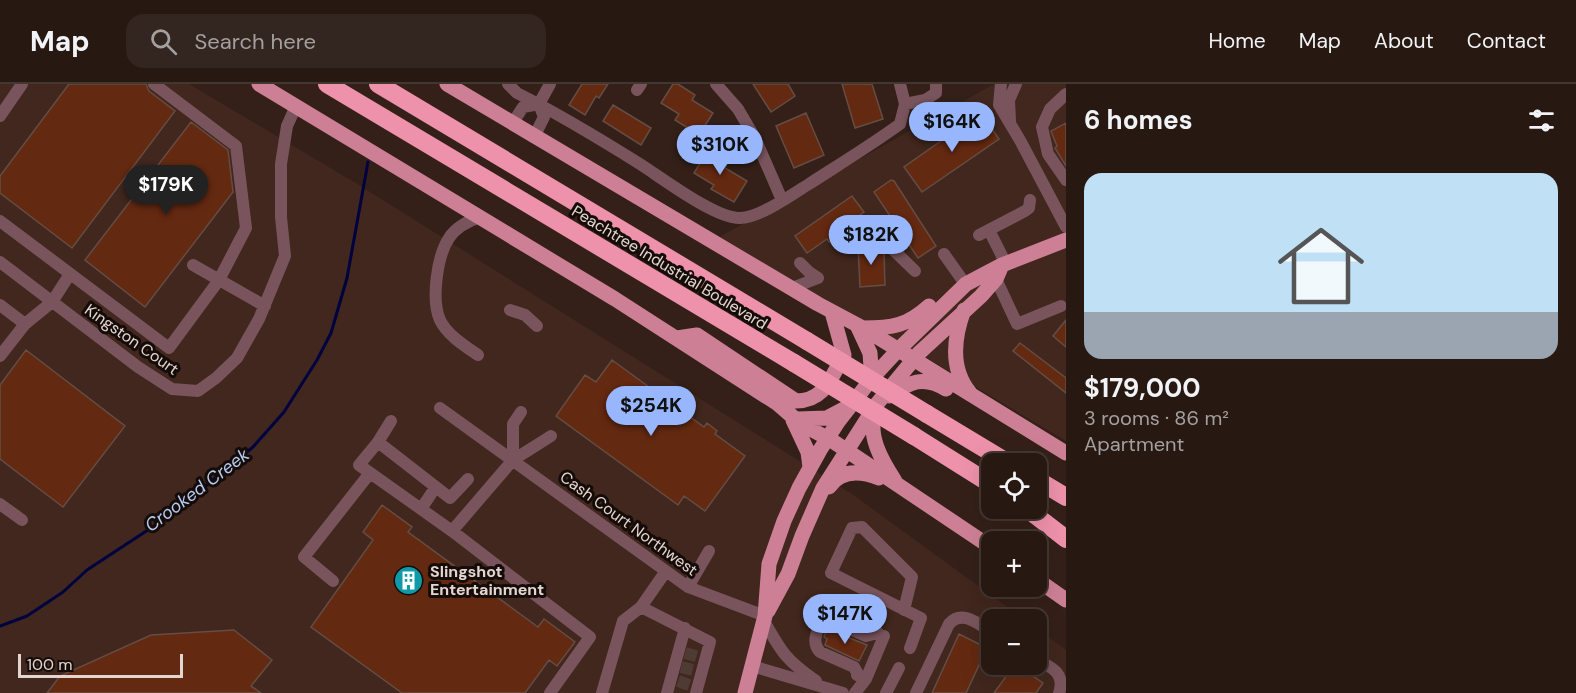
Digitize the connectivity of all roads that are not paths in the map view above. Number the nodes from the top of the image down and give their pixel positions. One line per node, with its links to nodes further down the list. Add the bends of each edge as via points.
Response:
1 (22, 84): 18 (street)
2 (154, 84): 39 (street, via 236,146 246,228)
3 (259, 84): 17 (main road)
4 (327, 84): 73 (highway, Peachtree Industrial Boulevard, bridge)
5 (378, 84): 67 (highway, Peachtree Industrial Boulevard, bridge)
6 (447, 84): 19 (main road)
7 (508, 84): 15 (street)
8 (550, 84): 15 (street)
9 (716, 84): 23 (street, via 738,109 755,138)
10 (900, 84): 16 (street)
11 (936, 84): 16 (street, via 936,93)
12 (1001, 84): 20 (street, via 999,105)
13 (1016, 84): 20 (street, via 1009,100)
14 (1066, 94): 22 (street, via 1050,110 1042,127 1048,154)
15 (539, 104): 19 (street, via 523,107); 21 (street, via 544,117); 23 (street, via 728,217 750,217)
16 (905, 104): 23 (street, via 900,124)
17 (296, 106): 25 (main road); 44 (street, Kingston Court, via 287,126 281,164 285,256)
18 (0, 116)
19 (512, 124): 21 (main road)
20 (1010, 125): 27 (street)
21 (534, 137): 40 (main road)
22 (1066, 180)
23 (782, 200)
24 (1030, 200): 34 (street, via 1029,208 984,232)
25 (480, 217): 52 (main road); 54 (street, via 464,223 449,238 439,265 436,296 441,320 458,341)
26 (0, 221): 36 (street)
27 (1066, 227)
28 (880, 237): 35 (street)
29 (1066, 240): 34 (main road)
30 (944, 254): 38 (street)
31 (0, 262): 41 (street, Kingston Court)
32 (800, 263): 37 (street)
33 (193, 265): 39 (street)
34 (1002, 269): 38 (main road, via 986,266); 45 (street, via 1017,324); 47 (main road); 53 (main road, via 966,284 909,338)
35 (915, 271)
36 (70, 274): 39 (street, via 169,348); 41 (street)
37 (818, 278): 40 (street); 42 (street)
38 (961, 278): 51 (main road, via 907,323)
39 (219, 280): 44 (street)
40 (792, 288): 42 (main road)
41 (52, 302): 44 (street, Kingston Court, via 172,389 198,391 237,358); 49 (street)
42 (818, 304): 48 (main road)
43 (0, 305): 49 (street)
44 (265, 306)
45 (1061, 306)
46 (510, 310): 50 (street, via 525,315)
47 (964, 310): 53 (main road); 56 (main road, via 956,361)
48 (832, 312): 51 (main road); 52 (main road, via 844,355 826,386 807,401 796,400 697,335)
49 (25, 324): 55 (street)
50 (537, 327)
51 (860, 327): 53 (main road); 57 (main road, via 870,352)
52 (676, 338): 61 (main road)
53 (905, 354): 56 (main road); 57 (main road); 57 (main road); 57 (main road)
54 (478, 355)
55 (0, 356)
56 (972, 395): 68 (main road)
57 (873, 401): 58 (main road); 65 (main road); 66 (main road); 70 (main road, via 912,383 934,382); 75 (main road, via 874,435 881,458)
58 (850, 406): 61 (main road, via 827,418); 65 (main road)
59 (440, 408): 69 (street, Cash Court Northwest)
60 (520, 412): 69 (street, via 513,424)
61 (793, 415): 65 (main road); 71 (main road)
62 (391, 421): 64 (street)
63 (551, 436): 69 (street)
64 (378, 442): 72 (street, via 359,465); 77 (street)
65 (826, 442): 66 (main road); 71 (main road)
66 (846, 450): 75 (main road); 88 (main road, via 817,500)
67 (992, 453)
68 (1066, 453)
69 (513, 460): 83 (street); 87 (street, Cash Court Northwest)
70 (1066, 463)
71 (810, 467): 95 (main road, via 769,564)
72 (370, 473): 80 (street); 89 (street, via 304,557)
73 (981, 478)
74 (468, 479): 77 (street, via 450,498)
75 (898, 486): 85 (main road); 88 (main road, via 868,474 849,472 834,479)
76 (1047, 486): 78 (highway)
77 (435, 488): 80 (street)
78 (1066, 497)
79 (0, 504): 82 (street)
80 (421, 509): 83 (street)
81 (1040, 519): 84 (highway)
82 (22, 520)
83 (452, 531): 106 (street, via 590,637)
84 (1066, 539)
85 (981, 541)
86 (709, 551): 90 (street)
87 (666, 571): 90 (street, Cash Court Northwest); 93 (street)
88 (788, 574): 95 (main road)
89 (333, 581)
90 (688, 587): 95 (street, Cash Court Northwest)
91 (1047, 587): 92 (main road)
92 (1066, 600)
93 (641, 608): 97 (street); 107 (street, via 623,621)
94 (904, 610): 94 (street, via 831,573 852,528 862,527 912,577); 98 (street, via 921,618)
95 (765, 619): 101 (main road); 104 (street, via 781,652)
96 (981, 626): 113 (street, via 967,618 953,619)
97 (685, 628): 105 (street, via 711,642 702,658); 108 (street, via 682,652)
98 (910, 648)
99 (809, 654): 103 (street)
100 (1047, 665): 114 (street, via 1065,680)
101 (752, 666): 104 (street); 109 (main road)
102 (899, 668): 112 (street)
103 (862, 678): 103 (street, via 854,667 816,648 814,640 821,621 827,619 866,636 881,635); 111 (street)
104 (827, 688): 110 (street)
105 (695, 689)
106 (550, 693)
107 (602, 693)
108 (667, 693)
109 (745, 693)
110 (842, 693)
111 (855, 693)
112 (886, 693)
113 (916, 693)
114 (1059, 693)

